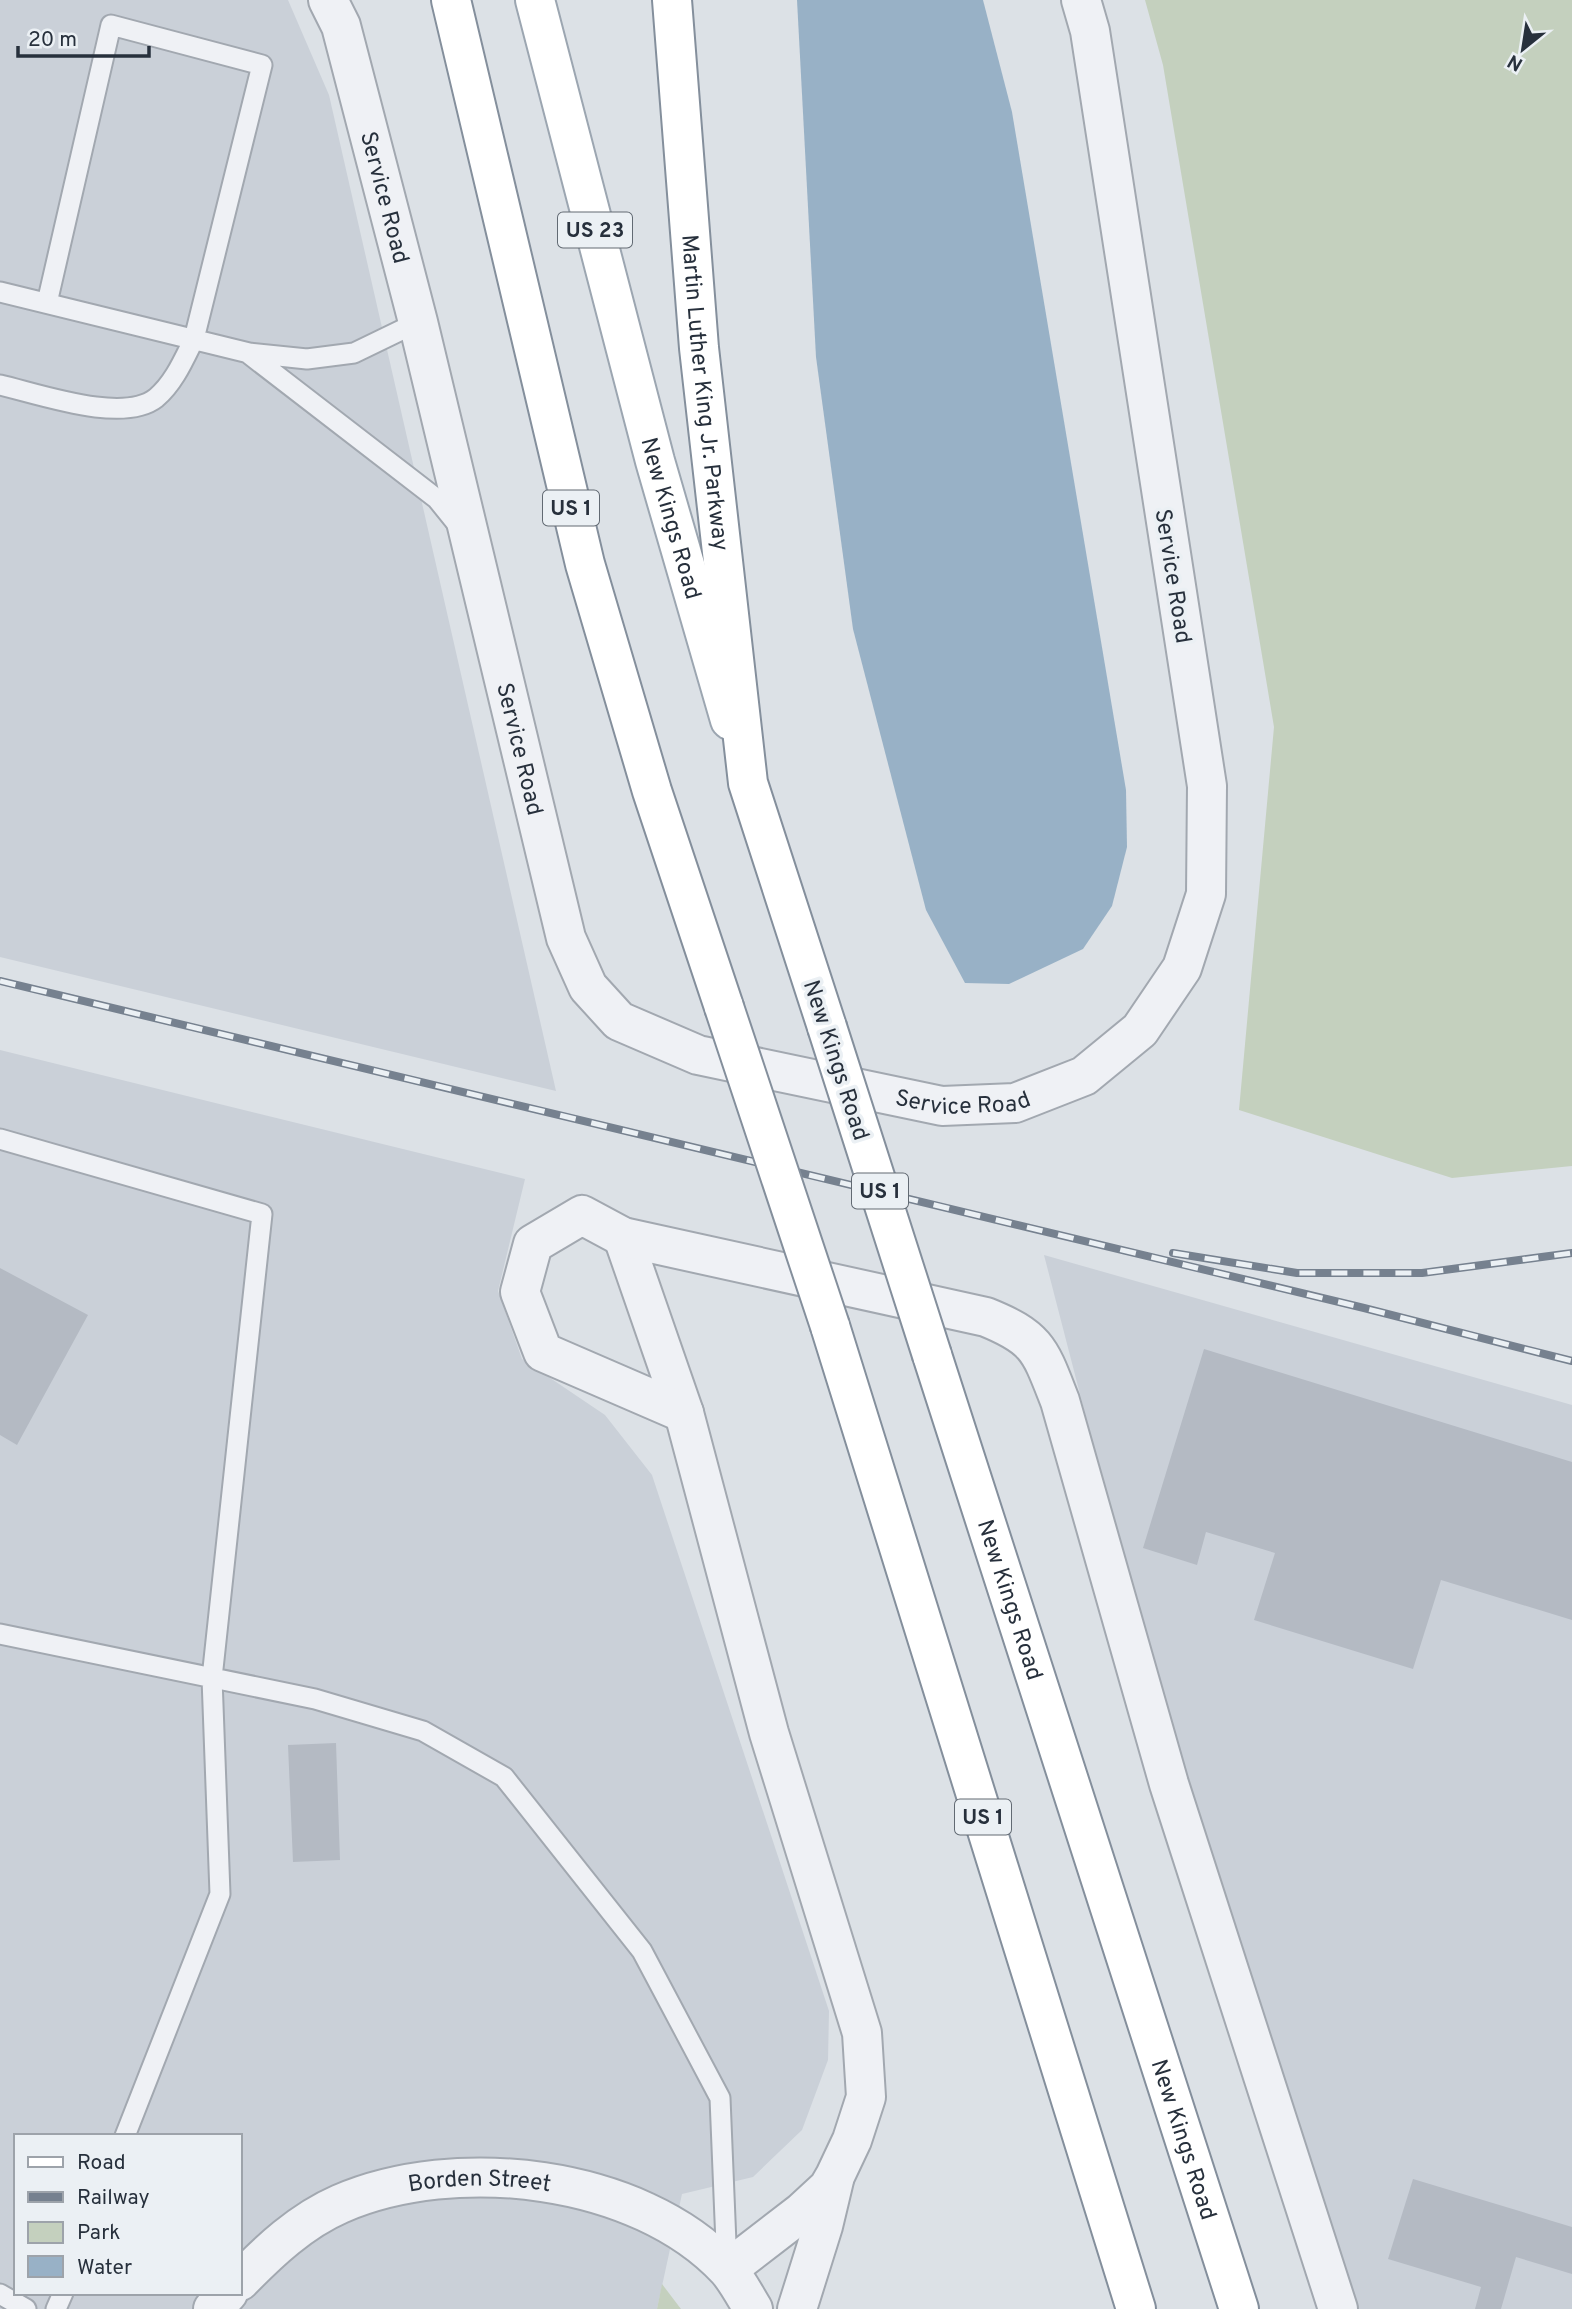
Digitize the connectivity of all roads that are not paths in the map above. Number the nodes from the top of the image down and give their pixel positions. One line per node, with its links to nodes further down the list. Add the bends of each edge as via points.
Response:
1 (328, 0): 8 (street, Service Road, via 341,26)
2 (451, 0): 29 (main road, US 1, bridge, via 585,564 652,791 830,1326)
3 (535, 0): 13 (main road, New Kings Road / US 23, via 655,461)
4 (672, 0): 13 (main road, Martin Luther King Jr. Parkway / US 1, via 699,348)
5 (1081, 0): 12 (street, Service Road, via 1092,45 1207,786 1206,894 1182,968 1140,1030 1084,1076 1015,1103 942,1106 698,1055 619,1021 588,987 566,938)
6 (0, 292): 7 (lane)
7 (47, 303): 9 (lane); 9 (lane, via 111,25 262,65)
8 (418, 322): 10 (lane, via 354,353 307,359); 12 (street, Service Road)
9 (194, 340): 10 (lane); 11 (lane, via 174,378 155,399 113,411)
10 (248, 353): 12 (lane, via 437,499)
11 (0, 384)
12 (470, 540)
13 (748, 783): 30 (main road, New Kings Road / US 1, bridge)
14 (0, 1139): 18 (lane, via 262,1214)
15 (623, 1237): 16 (street); 16 (street, via 582,1214 533,1244 520,1292 543,1352); 31 (street, via 986,1317 1020,1331 1042,1356 1060,1401 1169,1784)
16 (684, 1413): 20 (street, via 769,1733 862,2033 866,2097)
17 (0, 1634): 18 (lane)
18 (212, 1678): 19 (lane, via 220,1894); 21 (lane, via 315,1699 423,1731 503,1777 642,1951 720,2098)
19 (126, 2134)
20 (835, 2176): 21 (street, via 802,2212); 28 (street)
21 (727, 2269): 22 (street, Borden Street, via 675,2226 626,2201 574,2188 504,2179 449,2179 386,2187 337,2205 278,2243); 27 (street, Borden Street)
22 (242, 2279)
23 (0, 2294): 25 (lane)
24 (226, 2295): 26 (street)
25 (26, 2309)
26 (213, 2309)
27 (753, 2309)
28 (797, 2309)
29 (1136, 2309)
30 (1239, 2309)
31 (1338, 2309)

